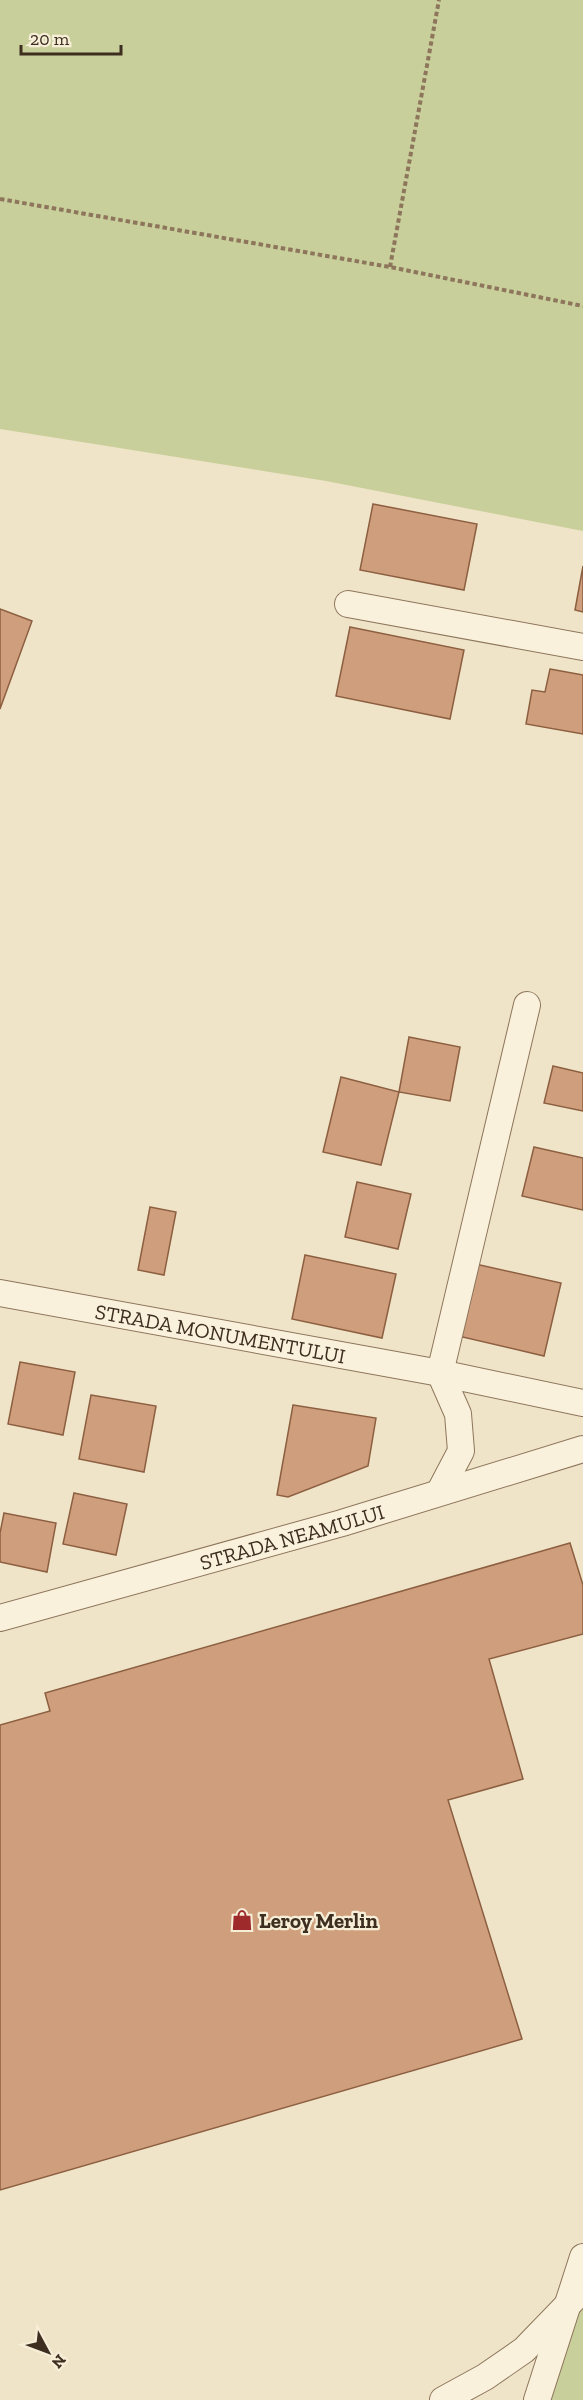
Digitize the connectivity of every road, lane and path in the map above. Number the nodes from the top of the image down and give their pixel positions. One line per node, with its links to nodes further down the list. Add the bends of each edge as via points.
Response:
1 (439, 0): 3 (path)
2 (0, 199): 3 (path)
3 (390, 267): 4 (path)
4 (583, 306)
5 (348, 604): 6 (street)
6 (583, 647)
7 (527, 1005): 9 (street)
8 (0, 1293): 9 (street, STRADA MONUMENTULUI)
9 (440, 1373): 10 (street, STRADA MONUMENTULUI); 12 (street, via 458,1414 461,1451)
10 (583, 1404)
11 (583, 1449): 12 (street, STRADA NEAMULUI)
12 (440, 1491): 13 (street, STRADA NEAMULUI, via 342,1523)
13 (0, 1618)
14 (583, 2257): 16 (street)
15 (583, 2281): 16 (street)
16 (575, 2297): 17 (street, via 524,2350); 18 (street)
17 (443, 2400)
18 (537, 2400)

